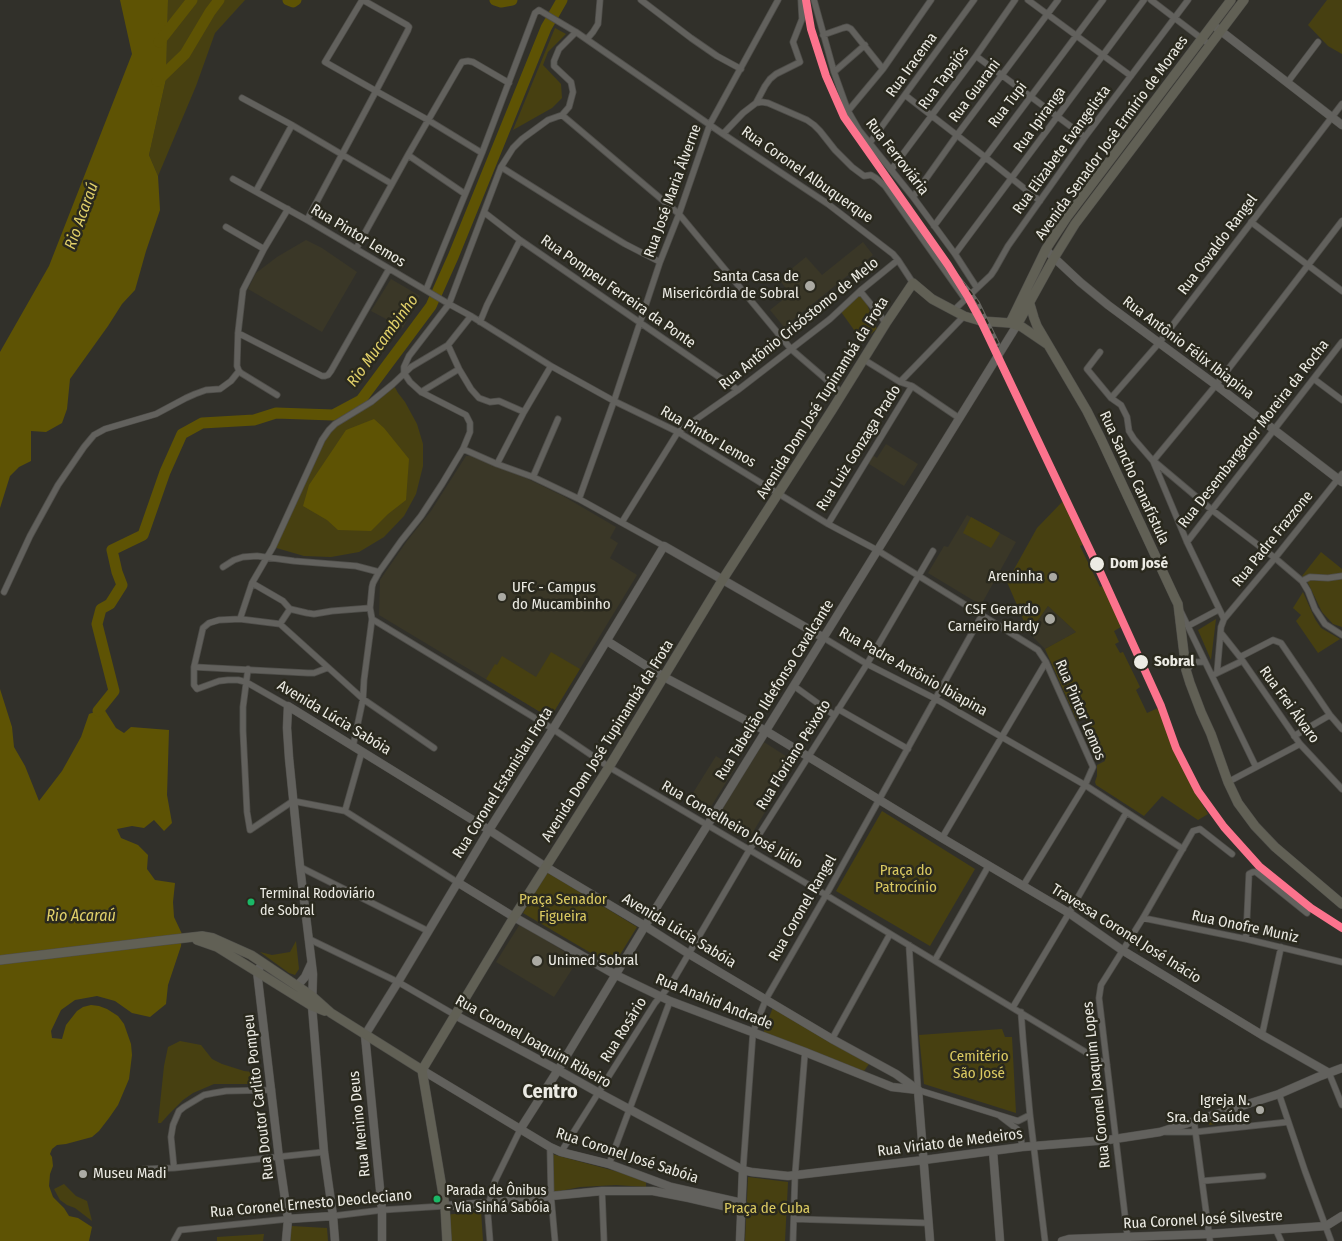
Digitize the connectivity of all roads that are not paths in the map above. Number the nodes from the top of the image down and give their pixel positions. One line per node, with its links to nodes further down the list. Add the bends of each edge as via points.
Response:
1 (600, 0): 25 (street, via 598,24)
2 (641, 0): 31 (street, via 691,38)
3 (778, 0): 31 (street, Rua José Maria Álverne)
4 (801, 0): 42 (street, via 802,19 793,42 800,62 770,79)
5 (814, 0): 22 (street, Rua Ferroviária)
6 (931, 0): 32 (street)
7 (974, 0): 39 (street, Rua Iracema)
8 (1015, 0): 30 (street, Rua Tapajós)
9 (1028, 0): 17 (street)
10 (1058, 0): 17 (street, Rua Guarani)
11 (1102, 0): 23 (street, Rua Tupi)
12 (1144, 0): 29 (street, Rua Ipiranga)
13 (1151, 0): 18 (street)
14 (1188, 0): 18 (street, Rua Elizabete Evangelista)
15 (1231, 0): 19 (main road, Avenida Senador José Ermírio de Moraes)
16 (1244, 0): 20 (main road, Avenida Senador José Ermírio de Moraes)
17 (1047, 14): 23 (street); 34 (street, Rua Guarani)
18 (1174, 18): 24 (street); 35 (street, Rua Elizabete Evangelista)
19 (1212, 25): 20 (main road); 24 (main road, Avenida Senador José Ermírio de Moraes)
20 (1221, 31): 28 (main road, Avenida Senador José Ermírio de Moraes); 37 (main road)
21 (576, 32): 25 (street, Rua Coronel Albuquerque); 36 (street, Rua Coronel Albuquerque, via 539,10 535,13); 45 (street, via 559,49 554,62 554,66 571,82 572,88 572,99)
22 (823, 35): 27 (street, via 847,27); 33 (street, Rua Ferroviária)
23 (1076, 35): 29 (street); 40 (street, Rua Tupi)
24 (1202, 39): 28 (street); 81 (main road, Avenida Senador José Ermírio de Moraes)
25 (587, 40): 50 (street, Rua Coronel Albuquerque)
26 (1318, 42): 37 (street)
27 (865, 45): 32 (street); 33 (street)
28 (1210, 45): 83 (main road, Avenida Senador José Ermírio de Moraes, via 1075,224)
29 (1103, 55): 35 (street); 47 (street, Rua Ipiranga)
30 (976, 56): 34 (street); 46 (street, Rua Tapajós)
31 (741, 69): 50 (street, Rua José Maria Álverne)
32 (883, 69): 44 (street)
33 (834, 72): 44 (street, Rua Ferroviária)
34 (1002, 76): 40 (street); 54 (street, Rua Guarani)
35 (1131, 76): 55 (street, Rua Elizabete Evangelista)
36 (509, 82): 49 (street, via 473,62 462,62); 57 (street)
37 (1287, 83): 48 (main road)
38 (376, 91): 38 (street, via 326,62 364,0 409,27); 49 (street); 58 (street)
39 (905, 95): 46 (street); 56 (street, Rua Iracema)
40 (1030, 97): 47 (street); 60 (street, Rua Tupi)
41 (242, 98): 51 (street)
42 (756, 103): 53 (street); 93 (street, via 768,104 807,120 852,167 864,176 881,181)
43 (1342, 104): 48 (street, Rua Osvaldo Rangel)
44 (848, 110): 56 (street, Rua Ferroviária)
45 (562, 115): 61 (street, via 548,120 522,139); 72 (street)
46 (932, 116): 54 (street); 62 (street, Rua Tapajós)
47 (1057, 117): 55 (street); 63 (street, Rua Ipiranga)
48 (1332, 117): 52 (main road); 75 (street, Rua Osvaldo Rangel)
49 (428, 120): 57 (street); 59 (street)
50 (710, 124): 53 (street, Rua Coronel Albuquerque); 72 (street, Rua José Maria Álverne)
51 (292, 125): 58 (street); 66 (street)
52 (1342, 125)
53 (723, 134): 84 (street, Rua Coronel Albuquerque, via 828,204)
54 (957, 135): 60 (street); 68 (street, Rua Guarani)
55 (1086, 137): 69 (street, Rua Elizabete Evangelista)
56 (869, 144): 62 (street, Rua Ferroviária)
57 (482, 153): 67 (street)
58 (342, 155): 65 (street); 73 (street)
59 (408, 155): 65 (street); 67 (street)
60 (985, 156): 63 (street); 76 (street, Rua Tupi)
61 (502, 167): 71 (street); 85 (street, via 625,244)
62 (891, 170): 68 (street, Rua Ferroviária)
63 (1012, 178): 69 (street); 82 (street, Rua Ipiranga)
64 (233, 179): 66 (street, Rua Pintor Lemos)
65 (392, 184): 80 (street)
66 (256, 191): 70 (street, Rua Pintor Lemos)
67 (465, 194): 90 (street)
68 (913, 197): 76 (street, Rua Ferroviária)
69 (1040, 201): 89 (street, Rua Elizabete Evangelista, via 995,269)
70 (288, 209): 73 (street, Rua Pintor Lemos); 79 (street)
71 (485, 213): 78 (street, Rua Pompeu Ferreira da Ponte); 95 (street)
72 (679, 214): 85 (street, Rua José Maria Álverne); 108 (street)
73 (307, 220): 80 (street, Rua Pintor Lemos)
74 (1342, 221): 86 (street)
75 (1251, 222): 86 (street); 105 (street, Rua Osvaldo Rangel)
76 (934, 226): 82 (street, Rua Ferroviária)
77 (226, 227): 79 (street)
78 (520, 240): 99 (street); 100 (street, Rua Pompeu Ferreira da Ponte)
79 (264, 249): 103 (street, via 244,290)
80 (356, 249): 87 (street, Rua Pintor Lemos)
81 (1046, 249): 83 (main road, Rua Antônio Félix Ibiapina); 102 (main road, Avenida Senador José Ermírio de Moraes)
82 (955, 254): 89 (street, Rua Ferroviária)
83 (1054, 258): 94 (main road, Avenida Senador José Ermírio de Moraes); 105 (main road, Rua Antônio Félix Ibiapina, via 1087,288)
84 (898, 260): 88 (street, Rua Coronel Albuquerque); 92 (street, Rua Antônio Crisóstomo de Melo)
85 (660, 262): 100 (street, Rua José Maria Álverne)
86 (1308, 265): 91 (street); 117 (street)
87 (389, 269): 90 (street, Rua Pintor Lemos); 103 (street, via 328,375 322,376)
88 (913, 283): 96 (main road, Rua Coronel Albuquerque, via 925,295); 101 (main road, Avenida Dom José Tupinambá da Frota)
89 (977, 288): 93 (street, Rua Elizabete Evangelista)
90 (427, 291): 95 (street, Rua Pintor Lemos)
91 (1342, 291)
92 (860, 292): 101 (street); 108 (street, Rua Antônio Crisóstomo de Melo)
93 (965, 299): 96 (street, Rua Elizabete Evangelista)
94 (1029, 301): 102 (main road, Avenida Senador José Ermírio de Moraes); 106 (main road, Rua Sancho Canafístula)
95 (449, 304): 97 (street, Rua Pintor Lemos); 114 (street, via 409,356)
96 (953, 311): 98 (main road, Rua Coronel Albuquerque)
97 (471, 316): 99 (street, Rua Pintor Lemos); 107 (street)
98 (964, 316): 102 (main road, Rua Coronel Albuquerque); 116 (street, Rua Luiz Gonzaga Prado)
99 (480, 322): 111 (street, Rua Pintor Lemos)
100 (640, 322): 119 (street, Rua Pompeu Ferreira da Ponte); 125 (street, Rua José Maria Álverne)
101 (886, 323): 110 (main road, Avenida Dom José Tupinambá da Frota)
102 (1013, 324): 106 (main road, via 1026,328); 127 (main road, Rua Tabelião Ildefonso Cavalcante)
103 (238, 333): 113 (street)
104 (1342, 342): 115 (street, Rua Desembargador Moreira da Rocha)
105 (1159, 343): 117 (main road, Rua Antônio Félix Ibiapina); 123 (street, Rua Osvaldo Rangel)
106 (1047, 344): 155 (main road, Rua Sancho Canafístula, via 1102,439)
107 (448, 345): 112 (street); 114 (street)
108 (791, 350): 119 (street, Rua Antônio Crisóstomo de Melo); 121 (street)
109 (1100, 352): 123 (street, via 1087,369)
110 (863, 359): 116 (street); 121 (main road, Avenida Dom José Tupinambá da Frota)
111 (551, 366): 125 (street, Rua Pintor Lemos); 126 (street)
112 (459, 369): 120 (street); 126 (street, via 479,398 499,401)
113 (239, 370): 122 (street); 154 (street, via 220,389 195,394 156,414 105,429 94,436 58,485)
114 (404, 373): 120 (street); 145 (street, via 371,402 329,430)
115 (1314, 380): 124 (street); 129 (street, Rua Desembargador Moreira da Rocha)
116 (900, 382): 118 (street)
117 (1216, 385): 129 (main road, Rua Antônio Félix Ibiapina); 132 (street)
118 (912, 386): 127 (street); 140 (street, Rua Luiz Gonzaga Prado)
119 (738, 390): 130 (street, Rua Antônio Crisóstomo de Melo)
120 (421, 392): 131 (street, via 466,415 470,428)
121 (842, 393): 136 (main road, Avenida Dom José Tupinambá da Frota)
122 (277, 395)
123 (1111, 398): 132 (street, via 1121,405 1134,439)
124 (1342, 400)
125 (614, 401): 130 (street, Rua Pintor Lemos); 137 (street, Rua José Maria Álverne)
126 (524, 412): 133 (street)
127 (960, 418): 143 (main road, Rua Tabelião Ildefonso Cavalcante)
128 (558, 419): 134 (street)
129 (1274, 430): 135 (main road, Rua Antônio Félix Ibiapina); 138 (street, Rua Desembargador Moreira da Rocha)
130 (678, 432): 136 (street, Rua Pintor Lemos); 139 (street, Rua Antônio Crisóstomo de Melo)
131 (463, 449): 133 (street, Rua Padre Antônio Ibiapina); 148 (street, via 421,516)
132 (1154, 460): 138 (street); 141 (street)
133 (497, 464): 134 (street, Rua Padre Antônio Ibiapina)
134 (533, 477): 137 (street, Rua Padre Antônio Ibiapina)
135 (1341, 478): 146 (street, Rua Padre Frazzone)
136 (779, 493): 140 (street, Rua Pintor Lemos); 151 (main road, Avenida Dom José Tupinambá da Frota)
137 (579, 499): 139 (street, Rua Padre Antônio Ibiapina)
138 (1212, 510): 141 (street, Rua Desembargador Moreira da Rocha); 146 (street)
139 (622, 522): 142 (street, Rua Padre Antônio Ibiapina)
140 (828, 524): 143 (street, Rua Pintor Lemos)
141 (1187, 542): 158 (street)
142 (664, 546): 151 (main road, Rua Padre Antônio Ibiapina); 168 (main road, Rua Coronel Estanislau Frota)
143 (877, 550): 149 (street, Rua Pintor Lemos); 167 (main road, Rua Tabelião Ildefonso Cavalcante)
144 (933, 551): 149 (street, Rua Floriano Peixoto)
145 (266, 557): 147 (street, via 243,557); 148 (street, via 356,566); 153 (street)
146 (1276, 558): 152 (street); 162 (street, Rua Padre Frazzone)
147 (223, 567)
148 (379, 572): 156 (street, via 372,587)
149 (919, 576): 159 (street, Rua Pintor Lemos); 172 (street, Rua Floriano Peixoto)
150 (1342, 576): 152 (street, via 1310,577)
151 (723, 579): 167 (main road, Rua Padre Antônio Ibiapina); 178 (main road, Avenida Dom José Tupinambá da Frota)
152 (1302, 581): 166 (street, via 1324,624)
153 (252, 583): 157 (street, via 283,600); 160 (street)
154 (4, 592)
155 (1178, 604): 164 (street); 176 (main road, Rua Sancho Canafístula)
156 (370, 608): 157 (street, via 314,614); 161 (street)
157 (290, 609): 163 (street)
158 (1218, 610): 162 (street); 164 (street)
159 (982, 615): 170 (street, Rua Pintor Lemos, via 1033,647); 182 (street, Rua Coronel Rangel)
160 (240, 619): 163 (street); 173 (street, via 218,620 203,628)
161 (372, 619): 181 (street); 187 (street, Rua Conselheiro José Júlio)
162 (1224, 620): 165 (street)
163 (280, 624): 174 (street)
164 (1188, 626): 171 (street)
165 (1220, 633): 169 (street, Rua Frei Álvaro); 177 (street)
166 (1342, 635)
167 (824, 638): 172 (street, Rua Padre Antônio Ibiapina); 180 (main road, Rua Tabelião Ildefonso Cavalcante)
168 (607, 641): 178 (main road, Travessa Coronel José Inácio); 187 (main road, Rua Coronel Estanislau Frota)
169 (1241, 659): 177 (street); 185 (street, via 1273,640 1281,643); 189 (street, Rua Frei Álvaro)
170 (1046, 662): 190 (street); 200 (street, Rua Pintor Lemos, via 1092,762 1092,771)
171 (1205, 662): 176 (street, via 1195,662); 177 (street)
172 (867, 664): 182 (street, Rua Padre Antônio Ibiapina); 184 (street, Rua Floriano Peixoto)
173 (194, 667): 175 (street); 179 (street, Avenida Lúcia Sabóia, via 194,685 197,688 228,680)
174 (327, 668): 175 (street, via 314,673); 181 (street)
175 (248, 669): 179 (street)
176 (1186, 670): 199 (main road, Rua Sancho Canafístula)
177 (1214, 674): 198 (street)
178 (664, 677): 188 (main road, Travessa Coronel José Inácio); 197 (main road, Avenida Dom José Tupinambá da Frota)
179 (246, 682): 183 (street, Avenida Lúcia Sabóia); 203 (street, via 242,731 250,830)
180 (794, 686): 184 (street); 188 (main road, Rua Tabelião Ildefonso Cavalcante)
181 (363, 699): 192 (street); 193 (street)
182 (936, 699): 190 (street, Rua Padre Antônio Ibiapina); 194 (street, Rua Coronel Rangel)
183 (288, 706): 192 (main road, Avenida Lúcia Sabóia); 203 (main road)
184 (836, 712): 194 (street); 196 (street, Rua Floriano Peixoto)
185 (1330, 715): 186 (street); 189 (street)
186 (1342, 728)
187 (553, 729): 197 (street, Rua Conselheiro José Júlio); 207 (main road, Rua Coronel Estanislau Frota)
188 (766, 731): 196 (main road, Travessa Coronel José Inácio); 206 (main road, Rua Tabelião Ildefonso Cavalcante)
189 (1294, 736): 191 (street, Rua Frei Álvaro)
190 (1001, 737): 200 (street, Rua Padre Antônio Ibiapina); 208 (street)
191 (1300, 744): 198 (street); 201 (street, Rua Frei Álvaro)
192 (352, 746): 195 (main road, Avenida Lúcia Sabóia)
193 (434, 748)
194 (908, 749): 202 (street, Rua Coronel Rangel)
195 (362, 751): 204 (street); 207 (main road, Avenida Lúcia Sabóia)
196 (808, 757): 202 (main road, Travessa Coronel José Inácio); 209 (street, Rua Floriano Peixoto)
197 (609, 767): 206 (street, Rua Conselheiro José Júlio); 213 (main road, Avenida Dom José Tupinambá da Frota)
198 (1256, 767): 199 (street)
199 (1228, 782): 218 (main road, Rua Sancho Canafístula, via 1246,815 1275,847)
200 (1085, 785): 205 (street, Rua Padre Antônio Ibiapina); 216 (street, Rua Pintor Lemos)
201 (1342, 789)
202 (879, 800): 208 (main road, Travessa Coronel José Inácio); 217 (street, Rua Coronel Rangel)
203 (293, 801): 204 (street, Rua Anahid Andrade); 214 (main road)
204 (345, 811): 215 (street, Rua Anahid Andrade)
205 (1126, 812): 210 (street, Rua Padre Antônio Ibiapina); 219 (street)
206 (708, 825): 209 (street, Rua Conselheiro José Júlio); 223 (main road, Rua Tabelião Ildefonso Cavalcante)
207 (489, 830): 213 (main road, Avenida Lúcia Sabóia); 215 (main road, Rua Coronel Estanislau Frota)
208 (942, 838): 212 (main road, Travessa Coronel José Inácio)
209 (750, 849): 217 (street, Rua Conselheiro José Júlio); 232 (street, Rua Floriano Peixoto)
210 (1183, 849): 211 (street, Rua Coronel Joaquim Lopes, via 1193,831 1200,829); 222 (street, Rua Coronel Joaquim Lopes)
211 (1232, 854)
212 (989, 865): 216 (main road, Travessa Coronel José Inácio); 234 (street)
213 (546, 867): 221 (main road, Avenida Dom José Tupinambá da Frota); 223 (main road, Avenida Lúcia Sabóia)
214 (300, 868): 224 (street); 227 (main road)
215 (457, 882): 221 (main road, Rua Anahid Andrade); 224 (main road, Rua Coronel Estanislau Frota)
216 (1023, 886): 219 (main road, Travessa Coronel José Inácio)
217 (826, 894): 225 (street, Rua Conselheiro José Júlio); 244 (street, Rua Coronel Rangel)
218 (1342, 904)
219 (1069, 913): 231 (main road, Travessa Coronel José Inácio); 247 (street)
220 (1307, 913): 228 (street, via 1256,872 1249,874)
221 (514, 917): 239 (main road, Rua Anahid Andrade); 250 (main road, Avenida Dom José Tupinambá da Frota)
222 (1143, 918): 228 (street, Rua Onofre Muniz); 231 (street, Rua Coronel Joaquim Lopes)
223 (645, 926): 232 (main road, Avenida Lúcia Sabóia); 239 (main road, Rua Tabelião Ildefonso Cavalcante)
224 (428, 931): 240 (main road, Rua Coronel Estanislau Frota)
225 (890, 934): 229 (street, Rua Conselheiro José Júlio); 254 (street)
226 (190, 937): 233 (main road); 235 (main road, via 213,938); 238 (main road, via 217,947)
227 (309, 938): 236 (main road); 240 (street, Rua Coronel Joaquim Ribeiro)
228 (1246, 939): 230 (street, Rua Onofre Muniz)
229 (909, 945): 234 (street, Rua Conselheiro José Júlio); 264 (street)
230 (1281, 947): 237 (street, Rua Onofre Muniz); 253 (street)
231 (1122, 950): 253 (main road, Travessa Coronel José Inácio); 256 (street, Rua Coronel Joaquim Lopes, via 1099,992)
232 (689, 954): 243 (street, Rua Floriano Peixoto); 244 (main road, Avenida Lúcia Sabóia)
233 (0, 960)
234 (935, 960): 247 (street, Rua Conselheiro José Júlio)
235 (263, 962): 238 (main road); 241 (main road)
236 (311, 962): 241 (main road); 242 (main road)
237 (1342, 962)
238 (257, 971): 246 (main road); 263 (main road, Rua Doutor Carlito Pompeu)
239 (616, 975): 243 (main road, Rua Anahid Andrade); 259 (main road, Rua Tabelião Ildefonso Cavalcante)
240 (398, 982): 250 (street, Rua Coronel Joaquim Ribeiro); 252 (main road, Rua Coronel Estanislau Frota)
241 (297, 986): 242 (main road)
242 (312, 996): 246 (main road); 249 (main road)
243 (660, 997): 245 (main road, Rua Anahid Andrade); 265 (street, Rua Rosário)
244 (766, 999): 251 (street, Rua Coronel Rangel); 254 (main road, Avenida Lúcia Sabóia)
245 (670, 1001): 251 (main road, Rua Anahid Andrade); 268 (street)
246 (312, 1006): 249 (main road); 281 (main road)
247 (1013, 1007): 248 (street, Rua Conselheiro José Júlio)
248 (1021, 1012): 256 (street, Rua Conselheiro José Júlio); 270 (street)
249 (331, 1013): 252 (main road, Rua Coronel José Sabóia)
250 (455, 1015): 258 (main road, Avenida Dom José Tupinambá da Frota); 259 (main road, Rua Coronel Joaquim Ribeiro)
251 (753, 1032): 255 (main road, Rua Anahid Andrade); 288 (street, Rua Coronel Rangel)
252 (365, 1035): 258 (main road, Rua Coronel José Sabóia); 297 (main road, Rua Menino Deus)
253 (1262, 1035): 260 (main road, Travessa Coronel José Inácio)
254 (832, 1039): 261 (main road, Avenida Lúcia Sabóia)
255 (805, 1052): 262 (main road, Rua Anahid Andrade); 289 (street)
256 (1107, 1064): 276 (street, Rua Coronel Joaquim Lopes)
257 (1342, 1068): 260 (main road, Rua Viriato de Medeiros)
258 (422, 1070): 273 (main road, Rua Coronel José Sabóia); 295 (main road)
259 (558, 1070): 265 (main road, Rua Coronel Joaquim Ribeiro); 273 (main road, Rua Tabelião Ildefonso Cavalcante)
260 (1329, 1073): 266 (main road, Rua Viriato de Medeiros); 267 (street)
261 (896, 1074): 262 (main road); 264 (main road, Avenida Lúcia Sabóia)
262 (892, 1087): 264 (main road, Rua Anahid Andrade)
263 (272, 1090): 283 (main road, Rua Doutor Carlito Pompeu); 286 (street, via 214,1093 184,1107 179,1111 171,1137)
264 (918, 1090): 269 (street, Avenida Lúcia Sabóia); 284 (main road)
265 (599, 1093): 268 (main road, Rua Coronel Joaquim Ribeiro); 282 (street, Rua Rosário)
266 (1279, 1094): 271 (main road, Rua Viriato de Medeiros); 272 (street)
267 (1342, 1105)
268 (630, 1110): 285 (street); 288 (main road, Rua Coronel Joaquim Ribeiro)
269 (996, 1114): 270 (street, Avenida Lúcia Sabóia, via 1018,1121); 279 (street, Avenida Lúcia Sabóia, via 1017,1130)
270 (1030, 1115): 277 (street)
271 (1194, 1121): 274 (main road, Rua Viriato de Medeiros); 275 (street)
272 (1288, 1122): 275 (street, Rua Viriato de Medeiros); 303 (street)
273 (521, 1128): 278 (main road, Rua Coronel José Sabóia); 294 (street)
274 (1160, 1132): 275 (street, Rua Viriato de Medeiros); 276 (main road, Rua Viriato de Medeiros)
275 (1195, 1132): 291 (street)
276 (1116, 1139): 277 (main road, Rua Viriato de Medeiros); 306 (street, Rua Coronel Joaquim Lopes)
277 (1034, 1146): 279 (main road, Rua Viriato de Medeiros); 320 (street)
278 (550, 1147): 282 (main road, Rua Coronel José Sabóia); 293 (street)
279 (1022, 1147): 280 (main road, Rua Viriato de Medeiros)
280 (993, 1151): 284 (main road, Rua Viriato de Medeiros); 319 (main road)
281 (324, 1152): 283 (street); 298 (main road)
282 (561, 1152): 285 (main road, Rua Coronel José Sabóia)
283 (279, 1158): 286 (street); 301 (main road, Rua Doutor Carlito Pompeu)
284 (924, 1160): 289 (main road, Rua Viriato de Medeiros); 302 (main road)
285 (609, 1164): 296 (main road, Rua Coronel José Sabóia, via 670,1187)
286 (174, 1168): 287 (street)
287 (144, 1169)
288 (743, 1170): 289 (main road, Rua Viriato de Medeiros); 296 (main road, Rua Coronel Rangel)
289 (796, 1176): 300 (street)
290 (1263, 1176): 291 (street)
291 (1202, 1181): 305 (street)
292 (602, 1191): 293 (main road, Rua Coronel Ernesto Deocleciano); 296 (main road, Rua Coronel Ernesto Deocleciano, via 654,1191); 315 (street)
293 (552, 1196): 294 (main road, Rua Coronel Ernesto Deocleciano); 314 (street)
294 (488, 1203): 295 (main road, Rua Coronel Ernesto Deocleciano); 313 (street)
295 (445, 1206): 297 (street, Rua Coronel Ernesto Deocleciano); 312 (main road)
296 (741, 1207): 316 (main road, Rua Coronel Rangel)
297 (382, 1210): 298 (street, Rua Coronel Ernesto Deocleciano); 311 (main road, Rua Menino Deus)
298 (334, 1216): 301 (main road, Rua Coronel Ernesto Deocleciano); 310 (main road)
299 (1342, 1216): 303 (main road, Rua Coronel José Silvestre)
300 (794, 1218): 302 (street); 317 (street)
301 (288, 1220): 308 (street, Rua Coronel Ernesto Deocleciano, via 180,1230); 309 (main road, Rua Doutor Carlito Pompeu)
302 (928, 1223): 318 (main road)
303 (1326, 1226): 304 (main road, Rua Coronel José Silvestre); 322 (street)
304 (1276, 1230): 305 (main road, Rua Coronel José Silvestre); 321 (street)
305 (1210, 1238): 306 (main road, Rua Coronel José Silvestre)
306 (1127, 1239): 307 (main road, Rua Coronel José Silvestre)
307 (1067, 1240)
308 (174, 1241)
309 (286, 1241)
310 (335, 1241)
311 (382, 1241)
312 (448, 1241)
313 (490, 1241)
314 (555, 1241)
315 (604, 1241)
316 (740, 1241)
317 (793, 1241)
318 (930, 1241)
319 (1000, 1241)
320 (1045, 1241)
321 (1281, 1241)
322 (1331, 1241)

